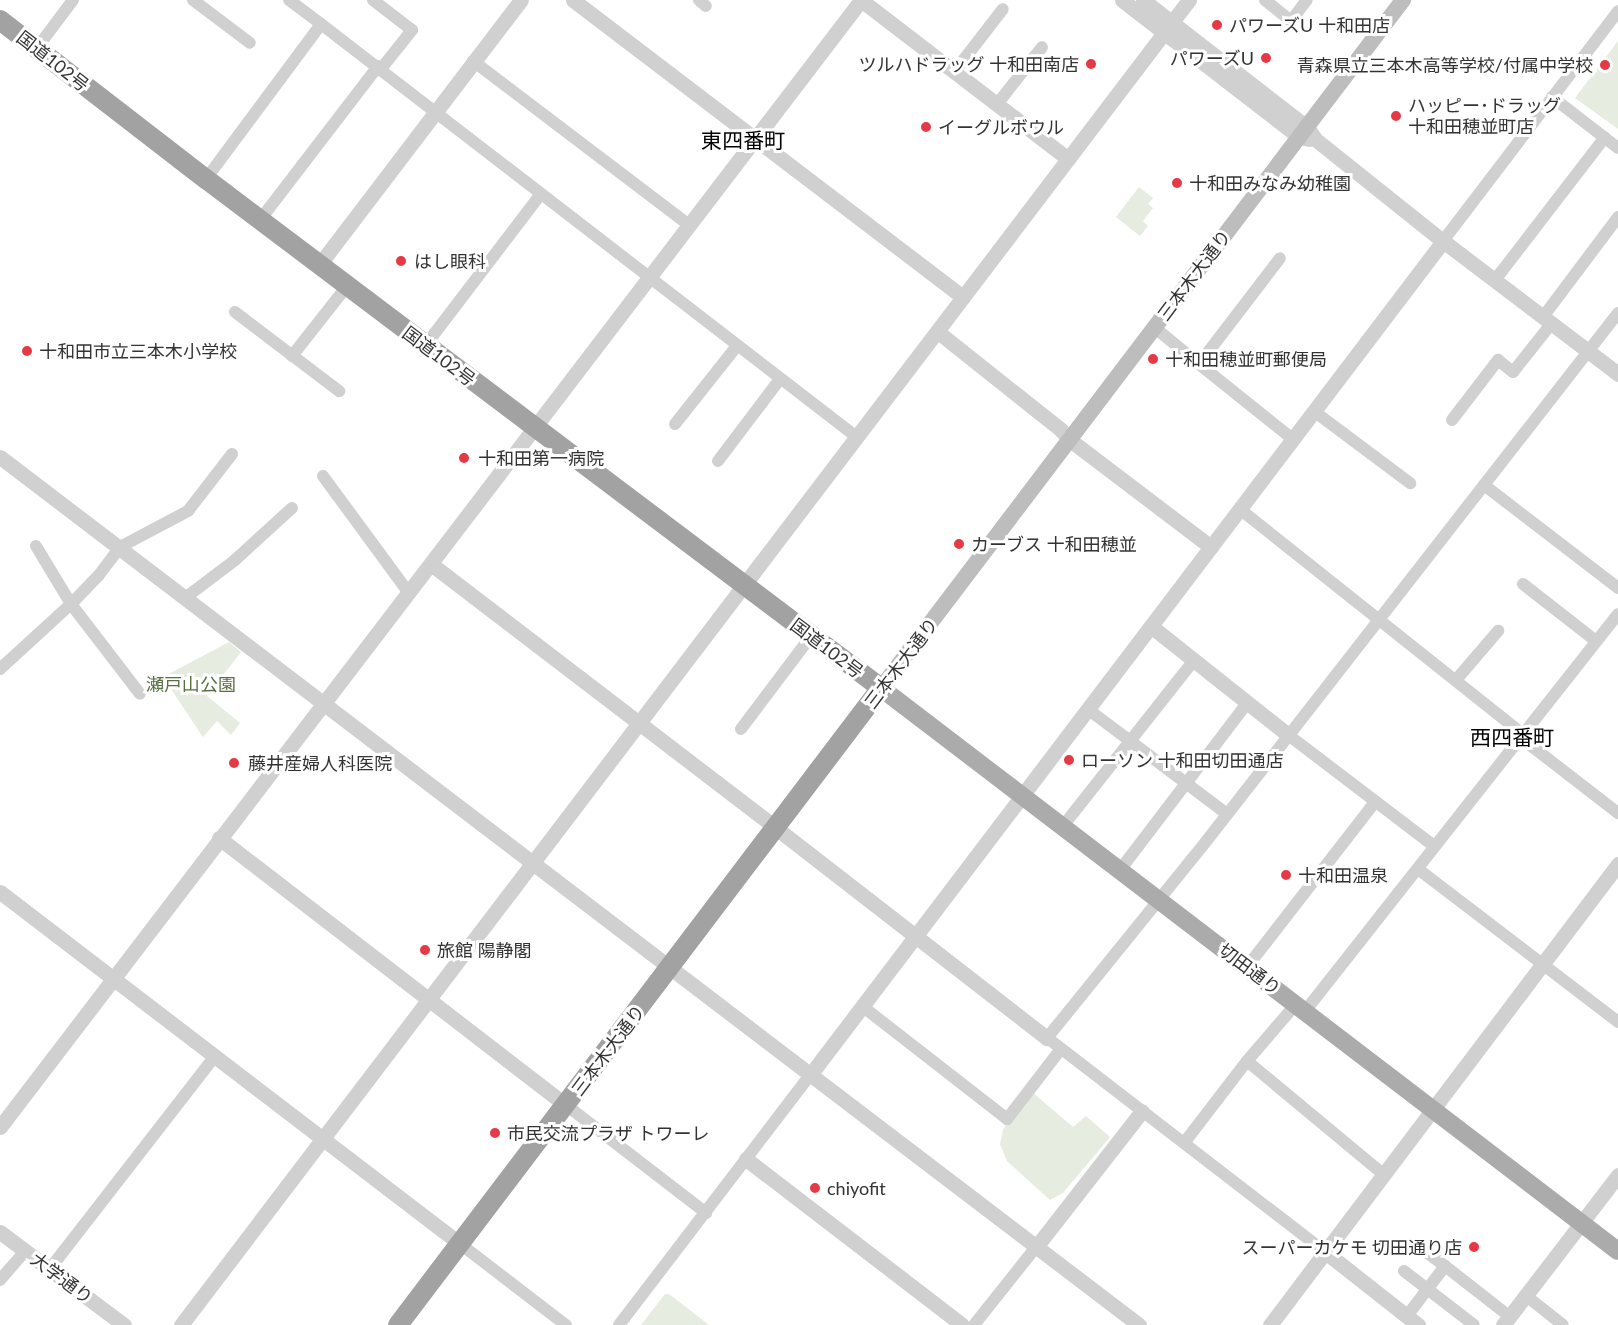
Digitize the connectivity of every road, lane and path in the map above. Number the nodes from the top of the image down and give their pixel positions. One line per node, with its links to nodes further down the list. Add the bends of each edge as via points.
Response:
1 (73, 0): 21 (street)
2 (194, 0): 19 (street)
3 (373, 0): 23 (street, via 412,30)
4 (521, 0): 22 (street)
5 (573, 0): 30 (street)
6 (861, 0): 24 (street); 30 (street)
7 (1122, 0): 18 (street)
8 (1143, 0): 18 (street)
9 (1189, 0): 18 (street)
10 (1264, 0): 11 (street, via 1291,21)
11 (1307, 0)
12 (1403, 0): 28 (main road, 三本木大通り)
13 (292, 1): 17 (street)
14 (1003, 9): 24 (street)
15 (1618, 11): 25 (street)
16 (0, 20): 21 (highway, 国道102号)
17 (321, 24): 23 (street); 33 (street)
18 (1168, 27): 28 (street); 32 (street)
19 (250, 43)
20 (1042, 47): 26 (street)
21 (37, 48): 33 (highway, 国道102号)
22 (473, 61): 27 (street); 37 (street)
23 (380, 68): 27 (street); 36 (street)
24 (956, 71): 26 (street)
25 (1551, 97): 29 (street); 38 (street)
26 (998, 103): 32 (street)
27 (435, 112): 34 (street); 40 (street)
28 (1307, 135): 38 (street); 48 (main road, 三本木大通り)
29 (1605, 137): 31 (street); 42 (street)
30 (755, 139): 37 (street); 44 (street)
31 (1618, 148)
32 (1068, 159): 44 (street)
33 (206, 179): 36 (highway, 国道102号)
34 (541, 194): 41 (street); 50 (street)
35 (1618, 217): 47 (street)
36 (260, 220): 40 (highway, 国道102号)
37 (689, 225): 41 (street)
38 (1443, 241): 42 (street); 58 (street)
39 (1280, 258): 54 (street)
40 (319, 265): 43 (highway, 国道102号)
41 (649, 277): 51 (street); 61 (street)
42 (1496, 280): 47 (street)
43 (347, 286): 50 (highway, 国道102号); 53 (street)
44 (963, 297): 49 (street)
45 (235, 312): 53 (street)
46 (1618, 313): 52 (street)
47 (1547, 320): 52 (street); 59 (street, via 1513,372 1498,360)
48 (1155, 327): 54 (street); 63 (main road, 三本木大通り)
49 (938, 332): 62 (street); 63 (street)
50 (425, 346): 61 (highway, 国道102号)
51 (736, 347): 56 (street); 60 (street)
52 (1589, 352): 55 (street); 70 (street)
53 (292, 356): 57 (street)
54 (1199, 364): 64 (street)
55 (1618, 374)
56 (780, 379): 62 (street); 67 (street)
57 (339, 392)
58 (1315, 412): 64 (street); 69 (street)
59 (1452, 420)
60 (675, 423)
61 (534, 427): 76 (street); 78 (highway, 国道102号)
62 (858, 438): 78 (street)
63 (1070, 440): 75 (street); 92 (main road, 三本木大通り)
64 (1294, 440): 72 (street)
65 (232, 454): 74 (street, via 188,511)
66 (0, 457): 74 (street)
67 (718, 461)
68 (323, 476): 80 (street)
69 (1410, 483)
70 (1484, 484): 79 (street); 84 (street)
71 (292, 508): 81 (street, via 235,560)
72 (1241, 510): 75 (street); 84 (street)
73 (36, 546): 82 (street)
74 (120, 548): 81 (street); 82 (street)
75 (1211, 548): 85 (street)
76 (430, 564): 80 (street); 97 (street)
77 (1523, 584): 88 (street)
78 (744, 586): 87 (highway, 国道102号); 97 (street)
79 (1618, 588)
80 (409, 593): 95 (street)
81 (185, 598): 95 (street)
82 (71, 604): 90 (street); 93 (street)
83 (1618, 614): 88 (street)
84 (1378, 618): 91 (street); 99 (street)
85 (1152, 627): 89 (street); 96 (street)
86 (1498, 631): 91 (street)
87 (811, 636): 92 (highway, 国道102号); 98 (street)
88 (1596, 641): 100 (street)
89 (1194, 660): 94 (street); 101 (street)
90 (0, 669)
91 (1456, 681): 100 (street)
92 (881, 688): 103 (main road, 切田通り); 108 (highway, 三本木大通り)
93 (140, 694)
94 (1248, 702): 99 (street); 102 (street)
95 (323, 704): 109 (street); 111 (street)
96 (1089, 710): 101 (street); 103 (street)
97 (639, 723): 108 (street); 111 (street)
98 (741, 729)
99 (1287, 734): 104 (street); 106 (street)
100 (1523, 736): 105 (street); 110 (street)
101 (1129, 742): 102 (street); 107 (street)
102 (1187, 785): 106 (street); 114 (street)
103 (1024, 795): 107 (main road, 切田通り); 117 (street)
104 (1375, 802): 110 (street); 119 (street)
105 (1618, 813)
106 (1227, 814): 116 (street)
107 (1063, 826): 114 (main road, 切田通り)
108 (776, 828): 117 (street); 120 (highway, 三本木大通り)
109 (219, 838): 121 (street); 122 (street)
110 (1434, 846): 113 (street)
111 (533, 862): 120 (street); 122 (street)
112 (1618, 864): 118 (street)
113 (1418, 869): 118 (street); 124 (street)
114 (1120, 870): 116 (main road, 切田通り)
115 (0, 892): 121 (street)
116 (1158, 898): 119 (main road, 切田通り); 126 (street)
117 (915, 934): 123 (street); 126 (street)
118 (1542, 964): 125 (street); 132 (street)
119 (1247, 967): 124 (main road, 切田通り)
120 (670, 968): 130 (street); 131 (highway, 三本木大通り)
121 (113, 979): 128 (street); 134 (street)
122 (429, 1000): 131 (street); 135 (street)
123 (862, 1006): 127 (street, via 1006,1119); 130 (street)
124 (1301, 1007): 129 (street); 132 (main road, 切田通り)
125 (1618, 1022)
126 (1047, 1038): 127 (street)
127 (1061, 1050): 133 (street)
128 (214, 1057): 135 (street); 150 (street)
129 (1247, 1061): 136 (street); 138 (street)
130 (810, 1076): 137 (street); 144 (street)
131 (566, 1105): 140 (street); 143 (highway, 三本木大通り)
132 (1434, 1108): 138 (street); 141 (main road, 切田通り)
133 (1142, 1111): 136 (street); 144 (street)
134 (0, 1127)
135 (323, 1139): 143 (street); 158 (street)
136 (1184, 1143): 147 (street)
137 (746, 1160): 140 (street); 162 (street)
138 (1383, 1174): 147 (street)
139 (1618, 1175): 141 (street)
140 (706, 1213): 161 (street)
141 (1581, 1222): 148 (main road, 切田通り); 154 (street)
142 (0, 1232): 146 (street, 大学通り)
143 (459, 1243): 159 (highway, 三本木大通り); 160 (street)
144 (1036, 1247): 163 (street); 164 (street)
145 (1419, 1247): 149 (street)
146 (25, 1251): 150 (street, 大学通り); 152 (street)
147 (1324, 1251): 156 (street); 165 (street)
148 (1618, 1251)
149 (1445, 1266): 153 (street); 155 (street)
150 (49, 1270): 157 (street, 大学通り)
151 (1404, 1271): 153 (street)
152 (0, 1280)
153 (1427, 1289): 156 (street); 166 (street)
154 (1525, 1295): 155 (street); 167 (street)
155 (1506, 1320)
156 (1413, 1321)
157 (124, 1325)
158 (181, 1325)
159 (398, 1325)
160 (567, 1325)
161 (619, 1325)
162 (962, 1325)
163 (974, 1325)
164 (1139, 1325)
165 (1269, 1325)
166 (1474, 1325)
167 (1563, 1325)

